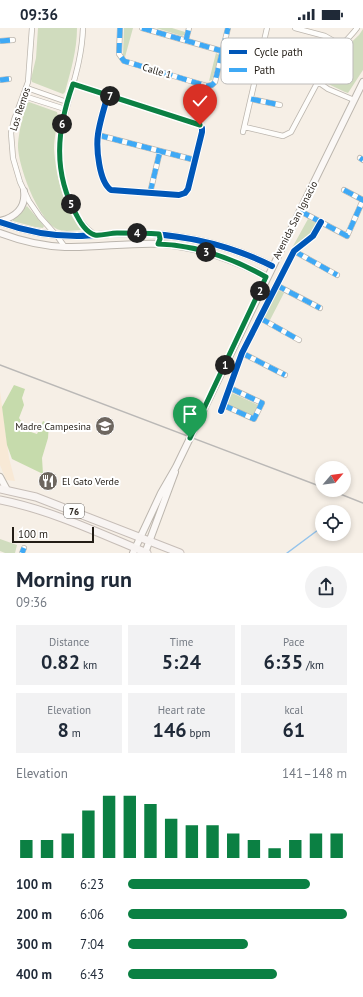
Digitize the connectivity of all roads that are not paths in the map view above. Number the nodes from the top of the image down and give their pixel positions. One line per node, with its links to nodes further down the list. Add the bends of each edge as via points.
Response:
1 (32, 28): 27 (street, Los Remos)
2 (83, 28): 23 (street)
3 (120, 28): 19 (street, Calle 1, via 119,54 124,61 207,86 215,82)
4 (142, 28): 10 (street)
5 (189, 28): 16 (street)
6 (228, 28): 11 (street, Calle 1)
7 (267, 28): 12 (street)
8 (294, 28): 13 (street)
9 (357, 28): 14 (street)
10 (151, 29): 16 (street)
11 (225, 38)
12 (265, 38)
13 (329, 38)
14 (350, 38)
15 (13, 40): 17 (street)
16 (186, 40): 18 (street)
17 (0, 41)
18 (221, 51)
19 (221, 55)
20 (9, 79): 21 (street)
21 (0, 80)
22 (363, 82): 31 (street, Avenida San Ignacio)
23 (73, 84): 28 (street); 32 (street)
24 (254, 84): 30 (street)
25 (317, 84): 35 (street, via 291,132 283,136)
26 (321, 84): 31 (street)
27 (27, 88): 29 (street, Los Remos); 32 (street)
28 (108, 95): 37 (street); 39 (street, via 200,125 202,132)
29 (24, 96): 34 (street); 41 (street, Los Remos, via 14,120 11,139 14,166)
30 (251, 99): 33 (street); 35 (street)
31 (354, 100): 44 (street, Avenida San Ignacio)
32 (67, 102): 34 (street)
33 (280, 105)
34 (65, 109): 49 (street, via 59,142 63,183 80,221)
35 (245, 127): 36 (street)
36 (243, 132)
37 (98, 135): 38 (street); 42 (street, via 100,165 107,188)
38 (160, 151): 39 (street); 42 (street)
39 (195, 160): 42 (street, via 188,188 184,193)
40 (344, 190): 43 (street)
41 (24, 191): 45 (street, via 23,203 19,210 11,217); 50 (street, Los Remos, via 40,217)
42 (150, 193)
43 (363, 200): 46 (street, via 347,236)
44 (300, 211): 46 (street); 56 (street, Avenida San Ignacio)
45 (0, 221): 50 (street, via 30,231)
46 (321, 222): 55 (street, via 313,236)
47 (0, 233): 53 (street, via 37,244)
48 (159, 234): 49 (street); 51 (street); 52 (street)
49 (95, 235): 50 (street)
50 (58, 236): 53 (street, Los Remos)
51 (204, 241): 54 (street); 56 (street)
52 (158, 244): 53 (street); 54 (street)
53 (65, 247)
54 (202, 251): 58 (street, via 237,262)
55 (294, 251): 57 (street); 59 (street)
56 (272, 266): 58 (street, Avenida San Ignacio)
57 (337, 275)
58 (266, 277): 68 (street, Avenida San Ignacio)
59 (276, 285): 60 (street); 61 (street)
60 (320, 308)
61 (260, 318): 62 (street); 63 (street)
62 (299, 340)
63 (242, 353): 64 (street); 65 (street)
64 (285, 376)
65 (230, 388): 66 (street); 66 (street, via 262,403 254,419)
66 (223, 405): 67 (street)
67 (221, 411)
68 (176, 466): 72 (street, Avenida San Ignacio); 73 (street, Avenida San Ignacio, via 172,483)
69 (0, 478): 70 (street)
70 (3, 489): 72 (main road, 76, via 36,497)
71 (0, 500): 75 (main road, 76, via 62,518)
72 (140, 537): 73 (main road, 76); 75 (street, Avenida San Ignacio)
73 (149, 540): 77 (street, Avenida San Ignacio); 78 (main road, 76)
74 (24, 548): 76 (street)
75 (134, 551): 77 (main road, 76)
76 (22, 553)
77 (146, 553)
78 (180, 553)

